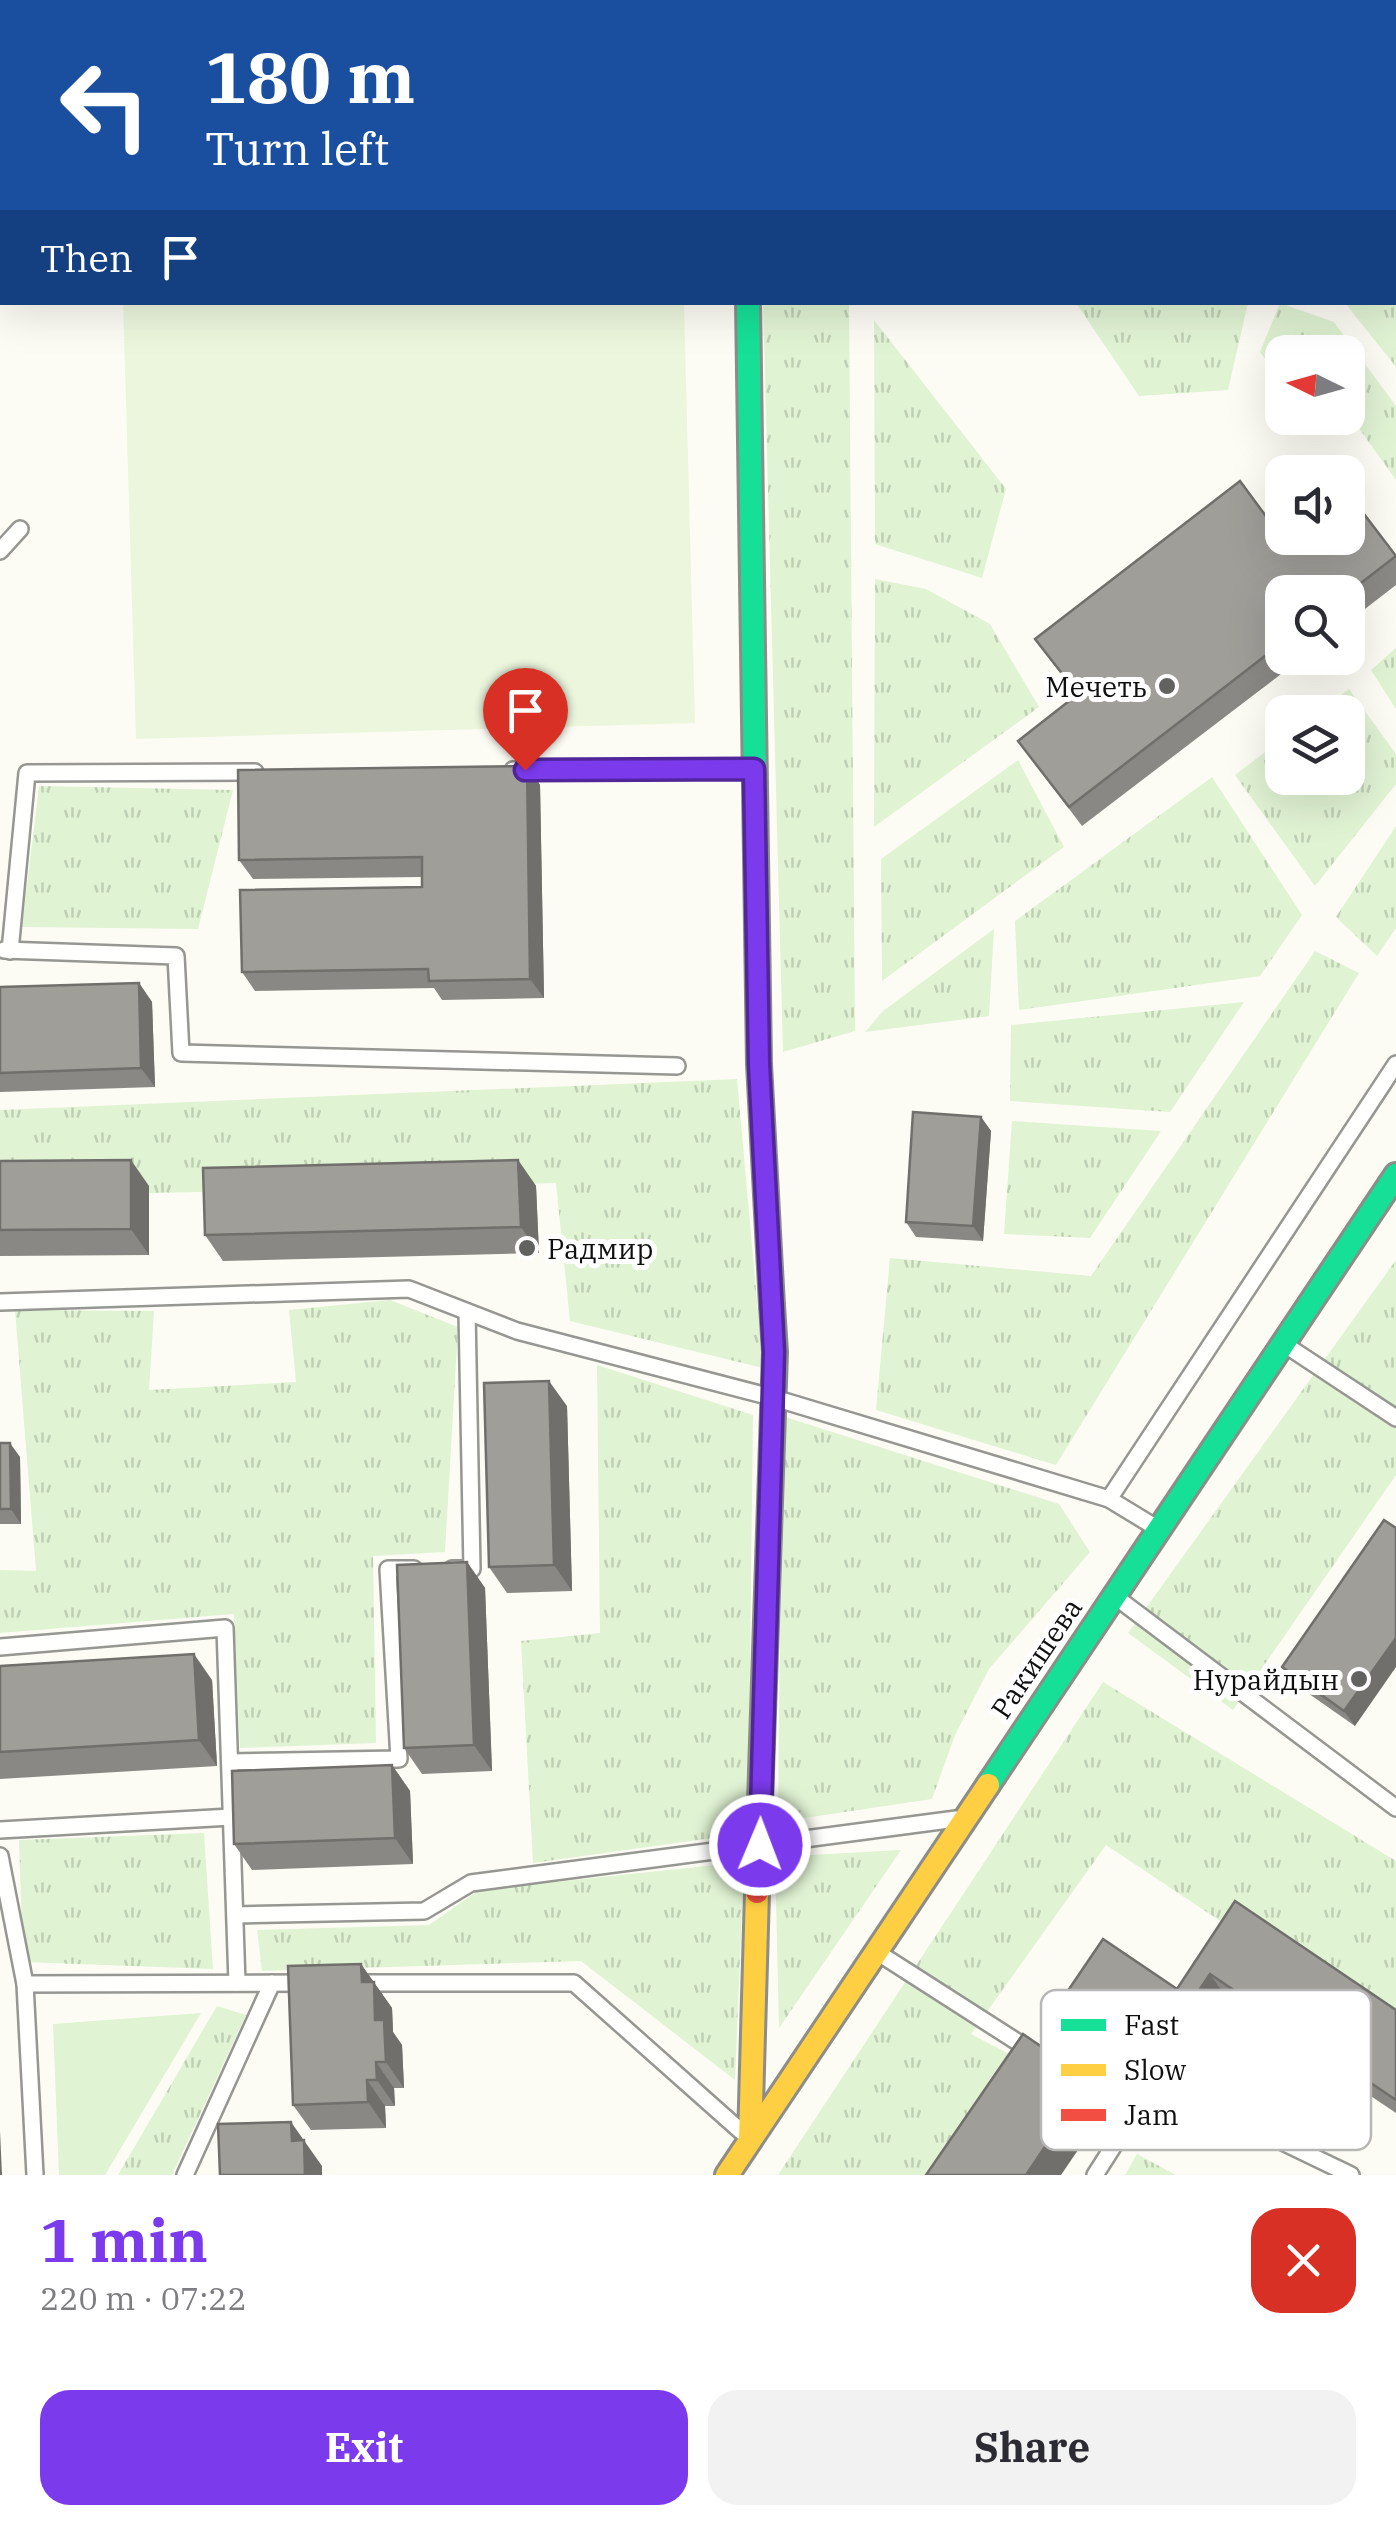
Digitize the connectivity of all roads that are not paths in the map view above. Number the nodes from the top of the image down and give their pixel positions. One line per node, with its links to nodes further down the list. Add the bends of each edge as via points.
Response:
1 (748, 305): 4 (street)
2 (20, 529): 3 (lane)
3 (0, 551)
4 (754, 769): 5 (lane); 14 (street)
5 (499, 770)
6 (263, 772): 7 (lane, via 27,773)
7 (5, 950): 9 (lane, via 176,956 182,1053)
8 (1396, 1064): 16 (lane)
9 (677, 1066)
10 (1396, 1175): 13 (street, Ракишева)
11 (0, 1302): 12 (lane, via 410,1289)
12 (467, 1312): 14 (lane, via 516,1331); 20 (lane, via 472,1569 388,1568 399,1759)
13 (1283, 1344): 15 (lane); 17 (street, Ракишева)
14 (771, 1397): 16 (lane); 25 (street)
15 (1396, 1418)
16 (1109, 1499): 17 (lane)
17 (1159, 1529): 18 (street, Ракишева)
18 (1114, 1596): 21 (lane); 23 (street, Ракишева)
19 (0, 1647): 20 (lane, via 226,1628)
20 (230, 1762): 22 (lane)
21 (1396, 1808)
22 (231, 1817): 24 (lane); 27 (lane)
23 (965, 1818): 25 (lane); 28 (street, Ракишева)
24 (0, 1830)
25 (760, 1845): 27 (lane, via 471,1883 424,1910); 33 (street)
26 (0, 1856): 30 (lane)
27 (235, 1914): 31 (lane)
28 (876, 1952): 32 (lane); 33 (street, Ракишева)
29 (272, 1983): 31 (lane); 33 (lane, via 574,1982); 37 (lane)
30 (26, 1984): 31 (lane); 36 (lane)
31 (236, 1984)
32 (1041, 2057)
33 (750, 2140): 38 (street, Ракишева)
34 (1111, 2150): 39 (lane)
35 (1299, 2150): 40 (lane)
36 (35, 2175)
37 (185, 2175)
38 (727, 2175)
39 (1095, 2175)
40 (1351, 2175)

